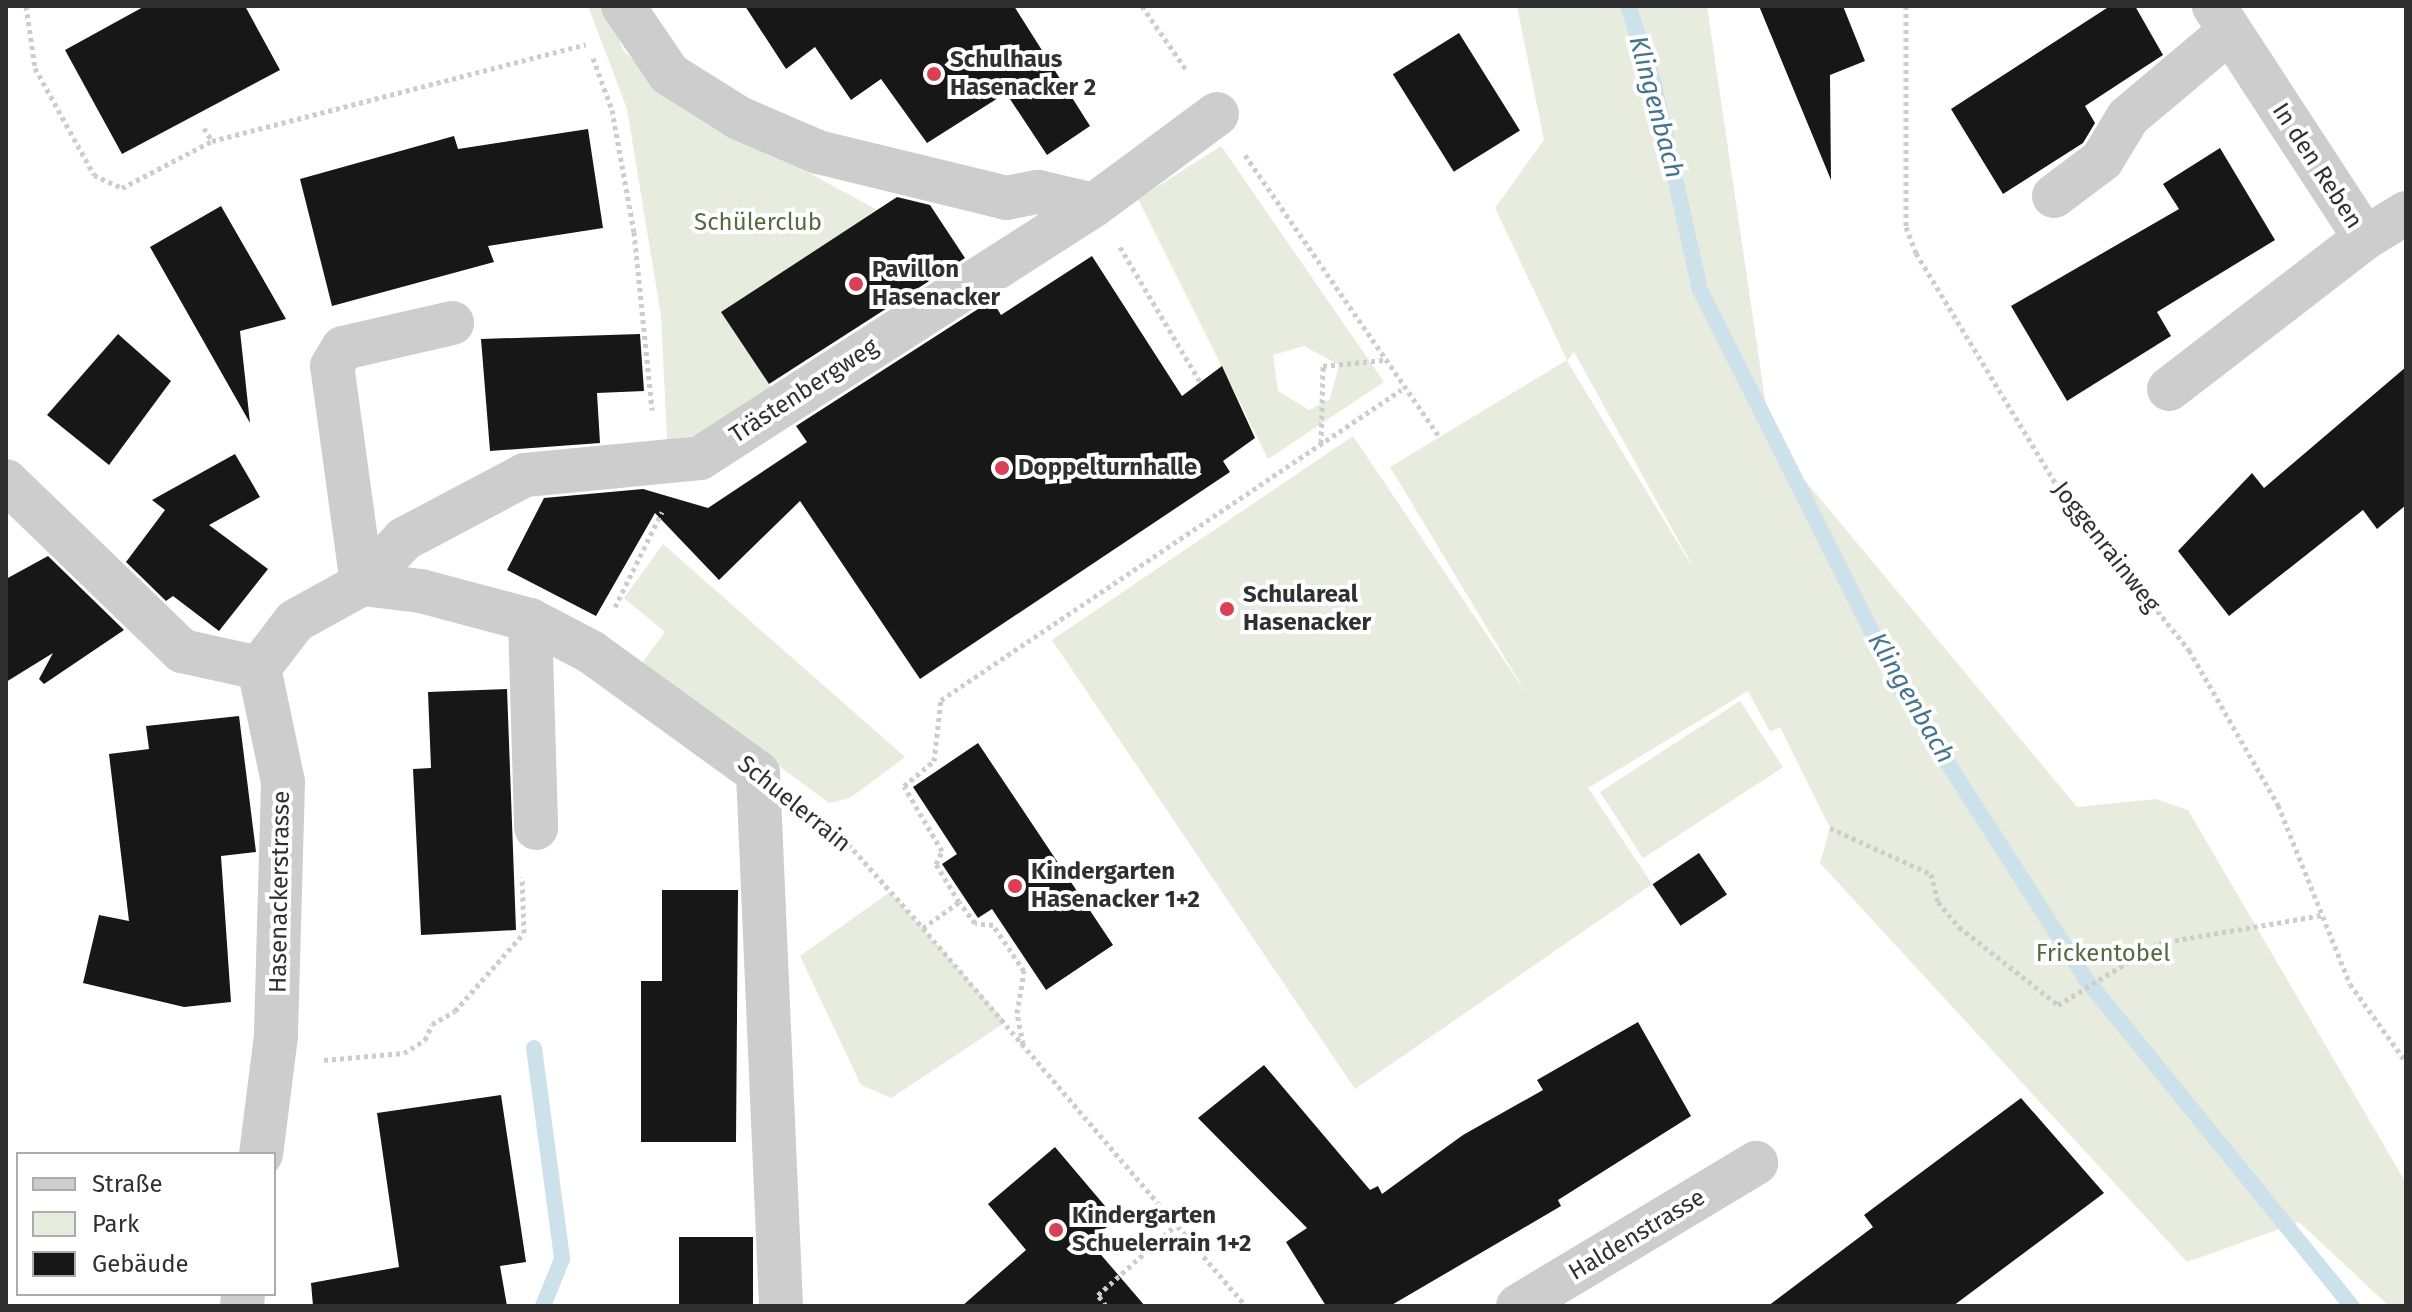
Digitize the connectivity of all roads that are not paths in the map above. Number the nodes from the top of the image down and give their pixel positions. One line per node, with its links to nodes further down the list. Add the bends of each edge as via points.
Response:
1 (623, 6): 5 (street, via 669,74 739,118 818,152 1006,198 1038,192)
2 (2222, 19): 4 (street, via 2128,117 2102,160); 7 (street, In den Reben)
3 (1217, 114): 5 (street, Trästenbergweg)
4 (2054, 196)
5 (1094, 205): 11 (street, Trästenbergweg, via 700,458 585,465 525,475 404,539)
6 (2406, 213): 7 (street)
7 (2365, 238): 9 (street, In den Reben)
8 (452, 323): 11 (street, via 343,348 332,366)
9 (2169, 389)
10 (6, 481): 13 (street, via 182,651)
11 (362, 584): 12 (street, Schuelerrain, via 421,591); 13 (street, via 295,621)
12 (530, 620): 14 (street); 17 (street, Schuelerrain, via 591,652 758,773)
13 (259, 668): 15 (street, Hasenackerstrasse, via 283,782 272,1064)
14 (536, 828)
15 (261, 1152)
16 (1756, 1163): 18 (street, Haldenstrasse)
17 (781, 1306)
18 (1518, 1306)

